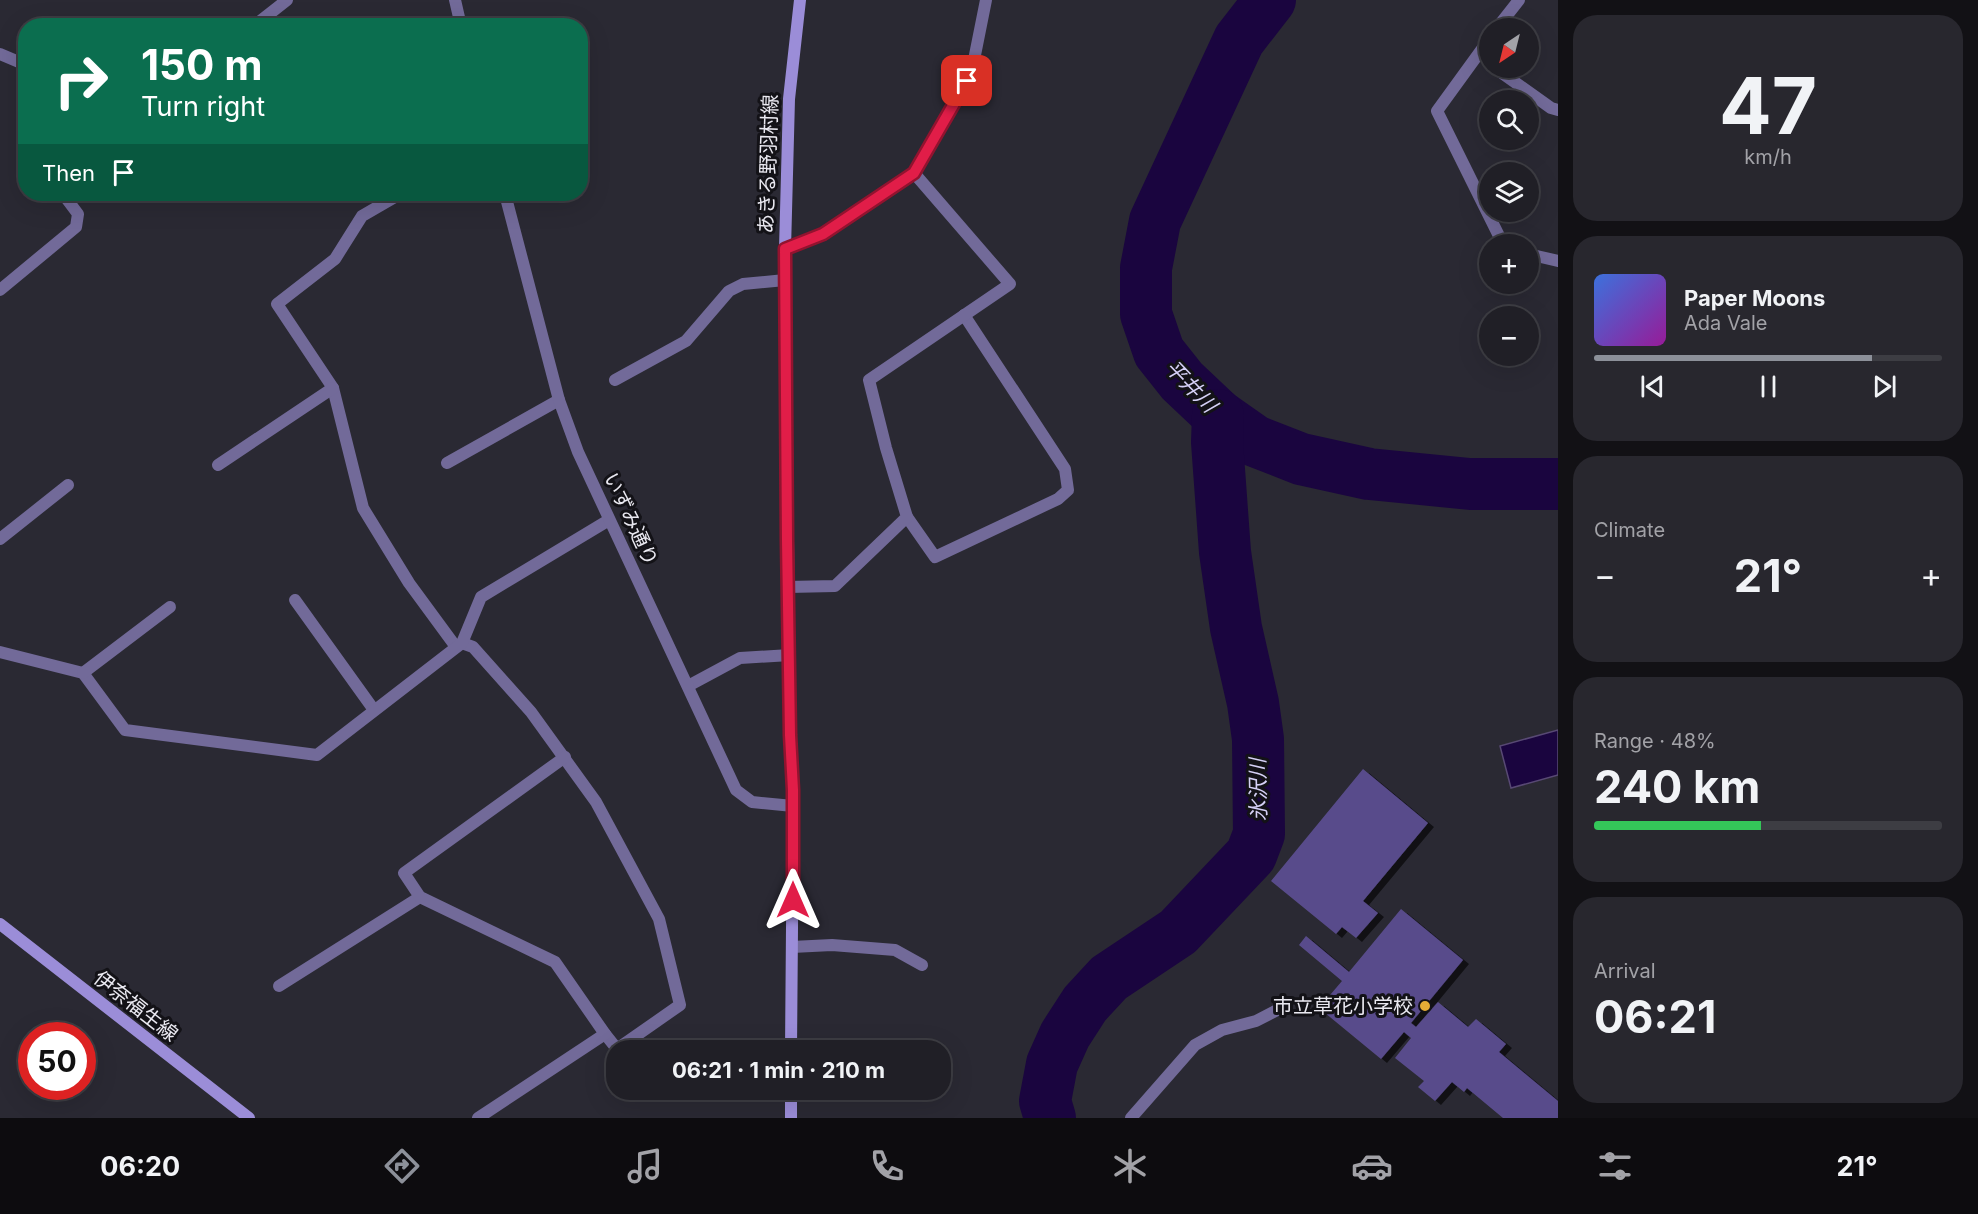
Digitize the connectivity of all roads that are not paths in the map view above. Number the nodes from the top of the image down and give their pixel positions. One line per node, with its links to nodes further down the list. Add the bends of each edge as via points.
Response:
1 (287, 0): 6 (street)
2 (455, 0): 7 (street)
3 (800, 0): 20 (main road, あきる野羽村線, via 789,99)
4 (986, 0): 15 (street, via 967,81)
5 (1519, 0): 8 (street)
6 (264, 18)
7 (460, 18)
8 (1505, 18)
9 (1479, 52): 11 (street)
10 (0, 54): 12 (street)
11 (1477, 54): 19 (street, via 1437,111)
12 (18, 62)
13 (1509, 78): 14 (street)
14 (1558, 110)
15 (914, 173): 20 (street, via 823,234); 25 (street, via 1010,284)
16 (68, 201): 24 (street, via 78,214 76,227)
17 (388, 201): 27 (street, via 362,216 335,259 277,304)
18 (507, 201): 28 (street, いずみ通り)
19 (1498, 234)
20 (785, 249): 23 (main road, あきる野羽村線)
21 (1539, 257): 22 (street)
22 (1558, 261)
23 (785, 280): 26 (street, via 743,284 729,291 686,341); 35 (main road, あきる野羽村線)
24 (0, 290)
25 (964, 315): 32 (street, via 869,381); 32 (street, via 1065,469 1068,490 1058,499 935,557)
26 (615, 380)
27 (333, 388): 30 (street); 38 (street, via 363,508 410,583)
28 (559, 400): 29 (street); 33 (street, いずみ通り)
29 (447, 463)
30 (218, 465)
31 (68, 485): 34 (street)
32 (907, 517): 35 (street, via 835,586)
33 (609, 520): 38 (street, via 481,597); 42 (street, いずみ通り)
34 (0, 539)
35 (788, 587): 40 (main road, あきる野羽村線)
36 (295, 600): 43 (street)
37 (170, 607): 41 (street)
38 (459, 645): 43 (street); 44 (street, via 473,647)
39 (0, 652): 41 (street)
40 (790, 655): 42 (street, via 740,658); 45 (main road, あきる野羽村線)
41 (83, 673): 43 (street, via 125,730 317,755)
42 (688, 686): 45 (street, いずみ通り, via 736,790 752,802)
43 (375, 710)
44 (565, 757): 46 (street, via 404,873); 52 (street, via 596,802 659,919)
45 (793, 806): 48 (main road, あきる野羽村線)
46 (420, 897): 50 (street); 54 (street, via 555,962)
47 (0, 924): 57 (main road, 伊奈福生線)
48 (792, 947): 49 (street, via 832,945 895,950); 55 (main road, あきる野羽村線)
49 (922, 965)
50 (279, 986)
51 (692, 1000): 52 (street)
52 (680, 1005): 54 (street, via 617,1050)
53 (1286, 1006): 60 (street, via 1256,1021 1222,1030 1196,1045)
54 (605, 1034): 58 (street)
55 (792, 1040)
56 (791, 1100): 59 (main road)
57 (249, 1118)
58 (478, 1118)
59 (791, 1118)
60 (1131, 1118)

